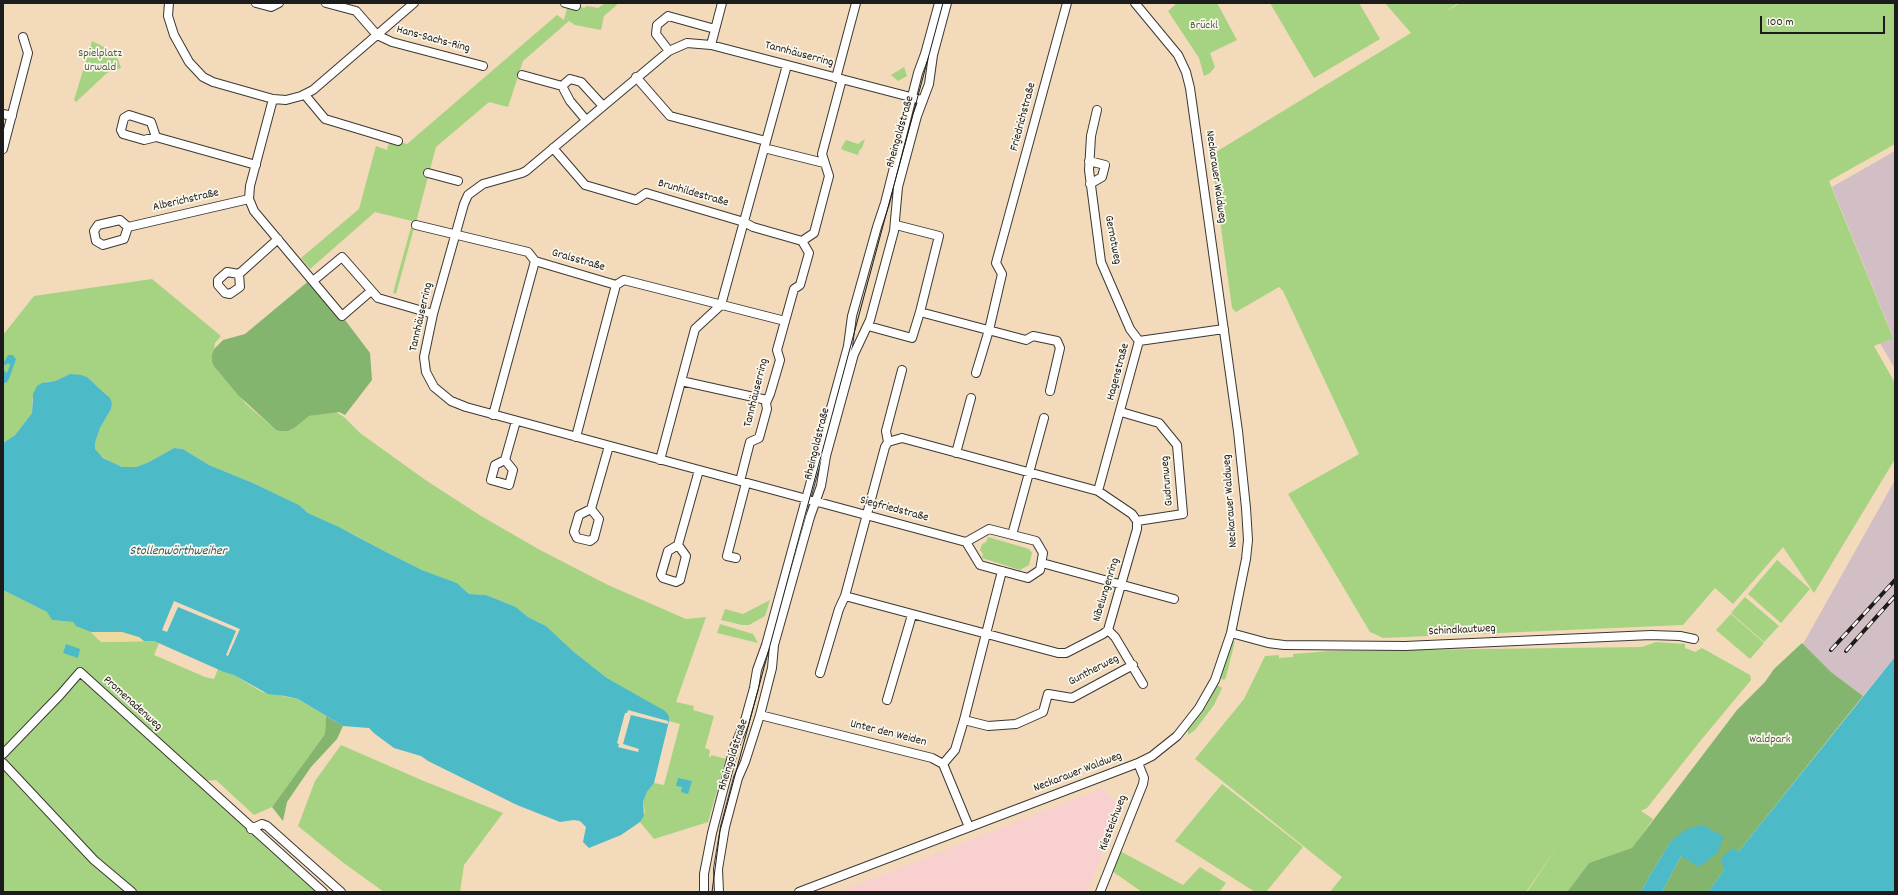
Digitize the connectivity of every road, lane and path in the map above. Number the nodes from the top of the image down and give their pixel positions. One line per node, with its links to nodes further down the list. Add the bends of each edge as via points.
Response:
1 (169, 3): 27 (street, Hans-Sachs-Ring, via 168,16 174,35 189,62 203,77)
2 (256, 3): 3 (street, via 271,7)
3 (279, 3)
4 (326, 3): 15 (street, via 356,11)
5 (414, 3): 15 (street, Hans-Sachs-Ring)
6 (565, 3): 13 (street)
7 (722, 3): 14 (street)
8 (856, 3): 23 (street)
9 (939, 3): 26 (street, Rheingoldstraße)
10 (947, 3): 28 (street, Rheingoldstraße, via 933,55 929,84)
11 (1068, 3): 64 (street, Friedrichstraße, via 996,264 1002,274)
12 (1135, 3): 63 (street, Neckarauer Waldweg, via 1178,55 1188,80)
13 (576, 6)
14 (715, 29): 17 (street); 18 (street, via 668,16 657,25 656,34)
15 (377, 35): 20 (street, Hans-Sachs-Ring, via 392,42); 25 (street, Hans-Sachs-Ring)
16 (24, 37): 32 (street, via 28,53)
17 (711, 45): 18 (street, Tannhäuserring, via 688,43); 19 (street, Tannhäuserring)
18 (669, 51): 22 (street, Tannhäuserring)
19 (787, 65): 23 (street, Tannhäuserring); 36 (street)
20 (483, 66)
21 (522, 76): 24 (street)
22 (636, 77): 29 (street, Tannhäuserring); 36 (street, via 670,116)
23 (839, 78): 26 (street, Tannhäuserring); 40 (street, via 822,154)
24 (562, 86): 29 (street, via 570,79 581,82); 33 (street, via 570,101)
25 (305, 95): 27 (street, Hans-Sachs-Ring, via 286,100); 35 (street, via 325,120)
26 (911, 98): 28 (street, Tannhäuserring); 86 (street, Rheingoldstraße, via 885,203 852,316 848,346)
27 (273, 99): 41 (street)
28 (922, 100): 47 (street, Rheingoldstraße, via 898,187)
29 (602, 106): 33 (street, Tannhäuserring)
30 (1097, 110): 39 (street, Gernotweg)
31 (3, 114): 32 (street)
32 (12, 116): 38 (street)
33 (586, 120): 37 (street, Tannhäuserring)
34 (156, 137): 41 (street)
35 (398, 142)
36 (765, 144): 40 (street); 46 (street)
37 (553, 148): 46 (street, Brunhildestraße, via 585,185 636,200 646,193); 50 (street, Tannhäuserring, via 522,173 483,184 472,191 465,200)
38 (3, 149)
39 (1089, 161): 44 (street, Gernotweg); 44 (street, via 1105,165 1102,177)
40 (824, 163): 52 (street, via 829,176 814,233)
41 (256, 165): 45 (street)
42 (428, 173): 43 (street)
43 (458, 181)
44 (1090, 184): 65 (street, Gernotweg, via 1101,262 1130,329)
45 (249, 199): 49 (street, Alberichstraße); 51 (street, via 254,211)
46 (744, 222): 52 (street, Brunhildestraße); 58 (street)
47 (896, 225): 59 (street, via 939,236); 62 (street, Rheingoldstraße)
48 (416, 226): 50 (street)
49 (128, 227)
50 (455, 234): 53 (street, via 528,252); 60 (street, Tannhäuserring)
51 (278, 239): 54 (street); 55 (street)
52 (802, 241): 61 (street, Tannhäuserring, via 809,252 800,285 794,289)
53 (535, 261): 56 (street, Gralsstraße); 73 (street, Gralsstraße)
54 (239, 274)
55 (313, 281): 57 (street, via 342,257); 57 (street, via 342,316)
56 (616, 285): 58 (street, via 624,280); 76 (street, Gralsstraße)
57 (371, 291): 60 (street, via 384,300)
58 (721, 305): 61 (street); 68 (street, via 695,328)
59 (920, 312): 62 (street, via 912,338); 64 (street)
60 (433, 314): 73 (street, Tannhäuserring, via 424,357 426,372 434,387 455,403)
61 (785, 321): 71 (street, Tannhäuserring, via 777,350 780,360)
62 (868, 326): 87 (street, Rheingoldstraße, via 854,354)
63 (1224, 329): 65 (street, Hagenstraße); 102 (street, Neckarauer Waldweg, via 1239,439 1248,540)
64 (989, 330): 67 (street, Friedrichstraße); 69 (street, via 1026,340 1033,336 1057,341 1060,348)
65 (1139, 341): 72 (street, Hagenstraße)
66 (902, 370): 77 (street, via 886,431)
67 (976, 373)
68 (681, 381): 71 (street); 81 (street)
69 (1050, 391)
70 (971, 398): 79 (street)
71 (767, 400): 84 (street, Tannhäuserring, via 759,438 750,442)
72 (1121, 412): 85 (street, Hagenstraße); 90 (street, Gudrunweg, via 1159,423 1177,445 1182,514)
73 (494, 415): 75 (street, Tannhäuserring)
74 (1044, 418): 83 (street)
75 (516, 421): 76 (street, Tannhäuserring); 80 (street)
76 (576, 437): 78 (street, Tannhäuserring)
77 (888, 442): 79 (street, via 902,438); 89 (street)
78 (609, 446): 81 (street, Tannhäuserring); 88 (street)
79 (956, 453): 83 (street)
80 (505, 460)
81 (660, 460): 82 (street, Tannhäuserring)
82 (699, 470): 84 (street, Tannhäuserring); 93 (street)
83 (1029, 473): 85 (street); 91 (street)
84 (743, 482): 86 (street, Tannhäuserring); 94 (street, Tannhäuserring, via 727,556)
85 (1098, 491): 90 (street, via 1132,514)
86 (805, 499): 87 (street, Tannhäuserring); 120 (street, Rheingoldstraße, via 712,833 704,874)
87 (816, 502): 89 (street, Siegfriedstraße); 109 (street, Rheingoldstraße, via 774,645 772,668)
88 (591, 509)
89 (867, 515): 92 (street, Siegfriedstraße); 98 (street)
90 (1137, 521): 97 (street, Nibelungenring)
91 (1012, 535): 92 (street, via 989,529); 95 (street, via 1036,541 1043,553)
92 (966, 542): 96 (street, via 980,565)
93 (678, 545)
94 (736, 558)
95 (1042, 563): 96 (street, via 1040,570 1028,578); 97 (street)
96 (1002, 571): 103 (street)
97 (1122, 584): 99 (street); 101 (street, Nibelungenring)
98 (845, 596): 100 (street, Nibelungenring); 106 (street)
99 (1174, 599)
100 (912, 615): 103 (street, Nibelungenring); 108 (street)
101 (1108, 630): 103 (street, Nibelungenring, via 1066,653); 105 (street, Guntherweg)
102 (1231, 633): 104 (street, Schindkautweg, via 1284,645 1405,646 1651,635); 112 (street, Neckarauer Waldweg, via 1215,680 1199,708 1173,741)
103 (985, 634): 110 (street)
104 (1694, 639)
105 (1133, 665): 107 (street, Guntherweg); 110 (street, Guntherweg, via 1072,698 1048,694 1044,712 1016,724 988,726)
106 (820, 673)
107 (1143, 684)
108 (887, 700)
109 (760, 714): 114 (street, Unter den Weiden, via 932,758); 121 (street, Rheingoldstraße, via 738,778 725,827 718,869)
110 (964, 720): 114 (street, via 955,750)
111 (3, 754): 116 (street, Promenadenweg, via 80,672)
112 (1138, 763): 115 (street, Neckarauer Waldweg); 123 (street, Kiesteichweg, via 1144,778 1143,784)
113 (3, 764): 117 (street, via 94,860)
114 (943, 764): 115 (street)
115 (969, 827): 122 (street, Neckarauer Waldweg)
116 (251, 829): 118 (street, Promenadenweg); 119 (street, via 262,824 266,826)
117 (132, 892)
118 (322, 892)
119 (341, 892)
120 (704, 892)
121 (719, 892)
122 (799, 892)
123 (1100, 892)

